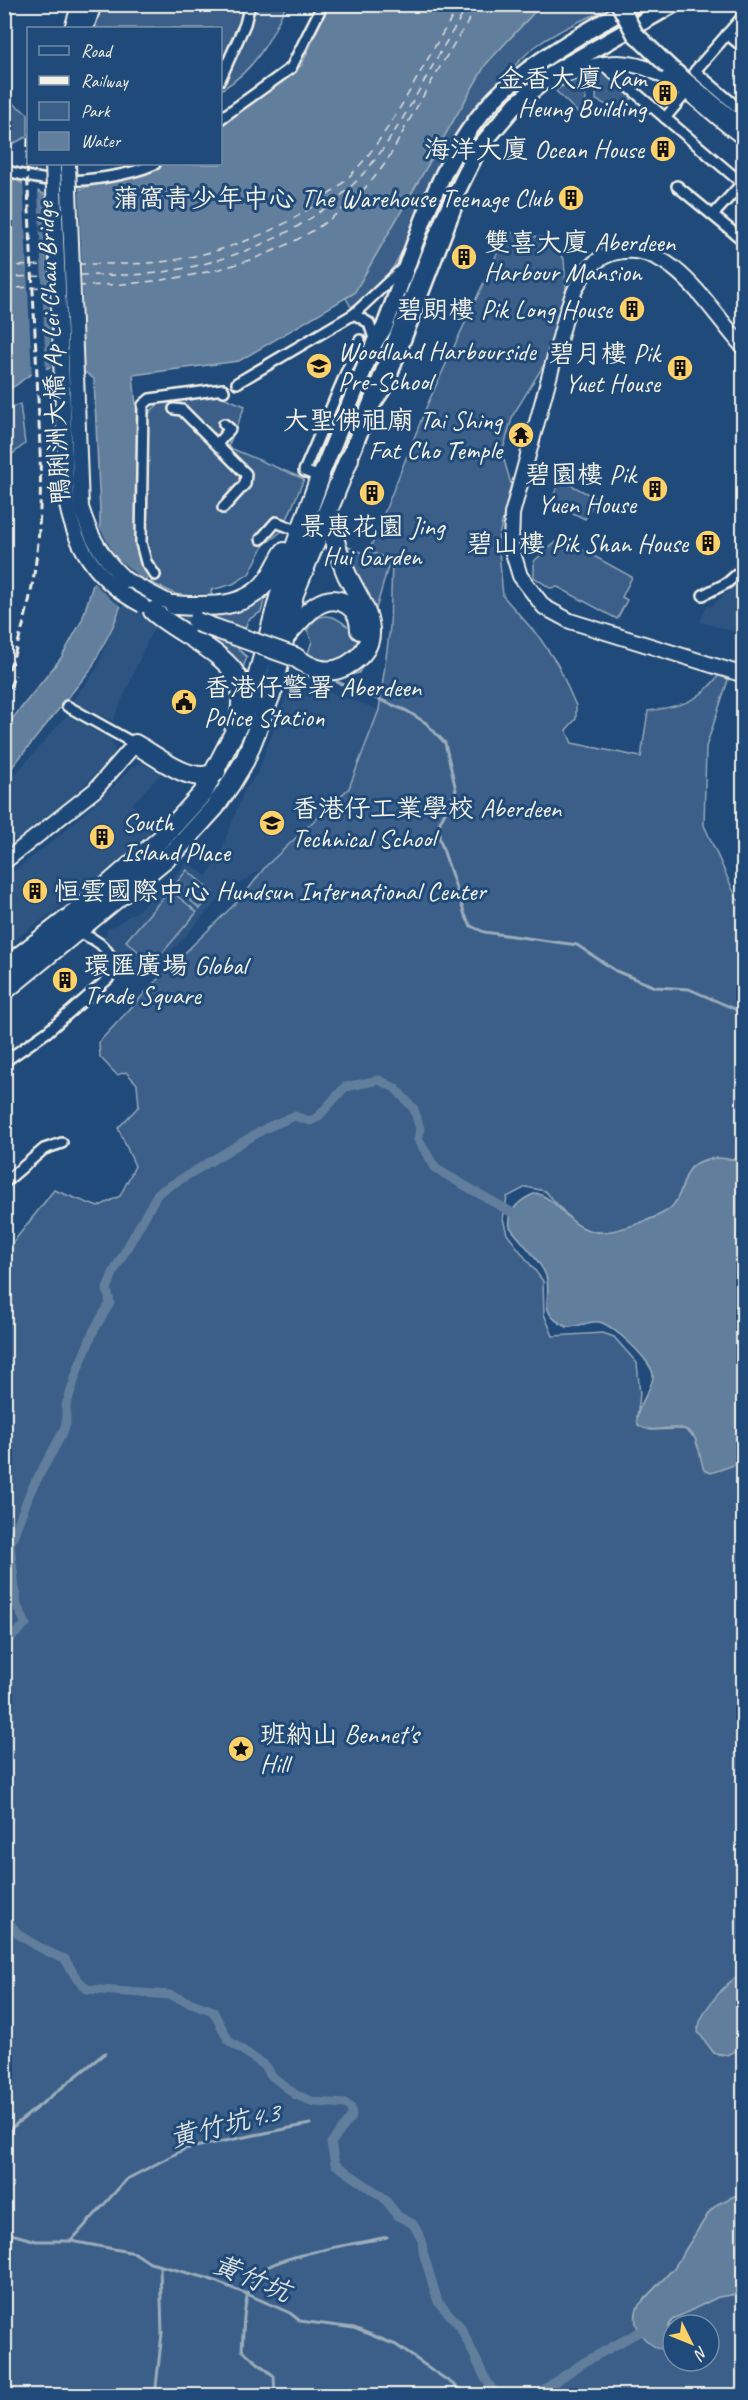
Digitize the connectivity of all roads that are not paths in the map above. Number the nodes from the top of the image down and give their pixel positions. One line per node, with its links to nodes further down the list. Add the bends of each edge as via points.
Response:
1 (80, 4): 10 (main road)
2 (94, 4): 11 (main road)
3 (250, 4): 16 (street)
4 (323, 4): 20 (street, via 291,68)
5 (619, 4): 15 (main road, bridge, via 634,34)
6 (626, 4): 15 (main road, via 639,31)
7 (635, 4): 33 (main road, via 549,53 481,115 449,163)
8 (674, 4): 17 (main road, via 568,63)
9 (744, 15): 12 (street)
10 (72, 27)
11 (86, 27)
12 (727, 34): 13 (street); 19 (street, via 695,71)
13 (744, 48)
14 (603, 65): 17 (main road); 18 (main road, via 617,63 647,69 667,77); 21 (street)
15 (671, 65): 22 (main road); 23 (main road)
16 (222, 76)
17 (542, 82): 42 (main road, via 508,112 471,161 445,216)
18 (687, 92): 21 (street); 24 (main road)
19 (744, 113)
20 (222, 118)
21 (665, 118): 29 (street)
22 (744, 122)
23 (744, 129)
24 (744, 138)
25 (52, 165): 51 (main road, 鴨脷洲大橋 Ap Lei Chau Bridge, bridge, via 69,516 82,550 98,572 124,596)
26 (68, 165): 52 (main road, 鴨脷洲大橋 Ap Lei Chau Bridge, bridge, via 81,507 95,543 112,566 126,580)
27 (152, 165): 28 (street, via 66,181)
28 (4, 170)
29 (743, 183): 31 (street)
30 (676, 186): 31 (street)
31 (713, 215): 32 (street)
32 (744, 241)
33 (407, 264): 34 (street); 35 (main road, via 384,328)
34 (354, 314): 35 (street, via 369,323); 37 (street)
35 (368, 341): 43 (main road)
36 (744, 348): 55 (main road, via 665,260 628,251 593,264 577,285 568,308 516,492 510,530 519,576 544,608 604,633)
37 (237, 383)
38 (223, 390): 49 (street, via 150,399 142,405 141,543 146,562)
39 (174, 409): 41 (street, via 182,410)
40 (224, 424): 41 (street, via 230,429)
41 (217, 444): 44 (street, via 247,477)
42 (349, 459): 45 (highway)
43 (312, 474): 46 (highway)
44 (223, 508)
45 (327, 513): 53 (highway, via 336,548); 54 (highway)
46 (299, 531): 47 (street, via 276,522); 52 (highway, via 261,588 248,597 224,606); 54 (highway, via 281,589)
47 (261, 539)
48 (744, 568): 50 (street, via 727,583)
49 (155, 575)
50 (703, 595)
51 (153, 610): 52 (highway); 57 (highway, via 166,623 225,661 240,687)
52 (177, 610): 53 (highway, bridge, via 295,657 327,661 345,653 358,637)
53 (362, 613): 54 (highway, via 337,601 323,602)
54 (278, 638): 57 (highway); 63 (highway, via 273,687 256,736 215,807 177,849)
55 (744, 675)
56 (67, 706): 58 (street)
57 (240, 721): 59 (highway)
58 (135, 744): 60 (highway); 62 (main road, via 88,796)
59 (216, 772): 60 (highway, via 207,777); 61 (highway)
60 (188, 773): 61 (highway, via 192,793)
61 (188, 813): 64 (highway, via 79,910)
62 (4, 862)
63 (77, 933): 65 (highway); 66 (street, via 95,938 112,958 113,970 108,979 47,1032)
64 (4, 968)
65 (4, 991)
66 (4, 1062)
67 (62, 1143): 68 (street, via 44,1149)
68 (4, 1183)

